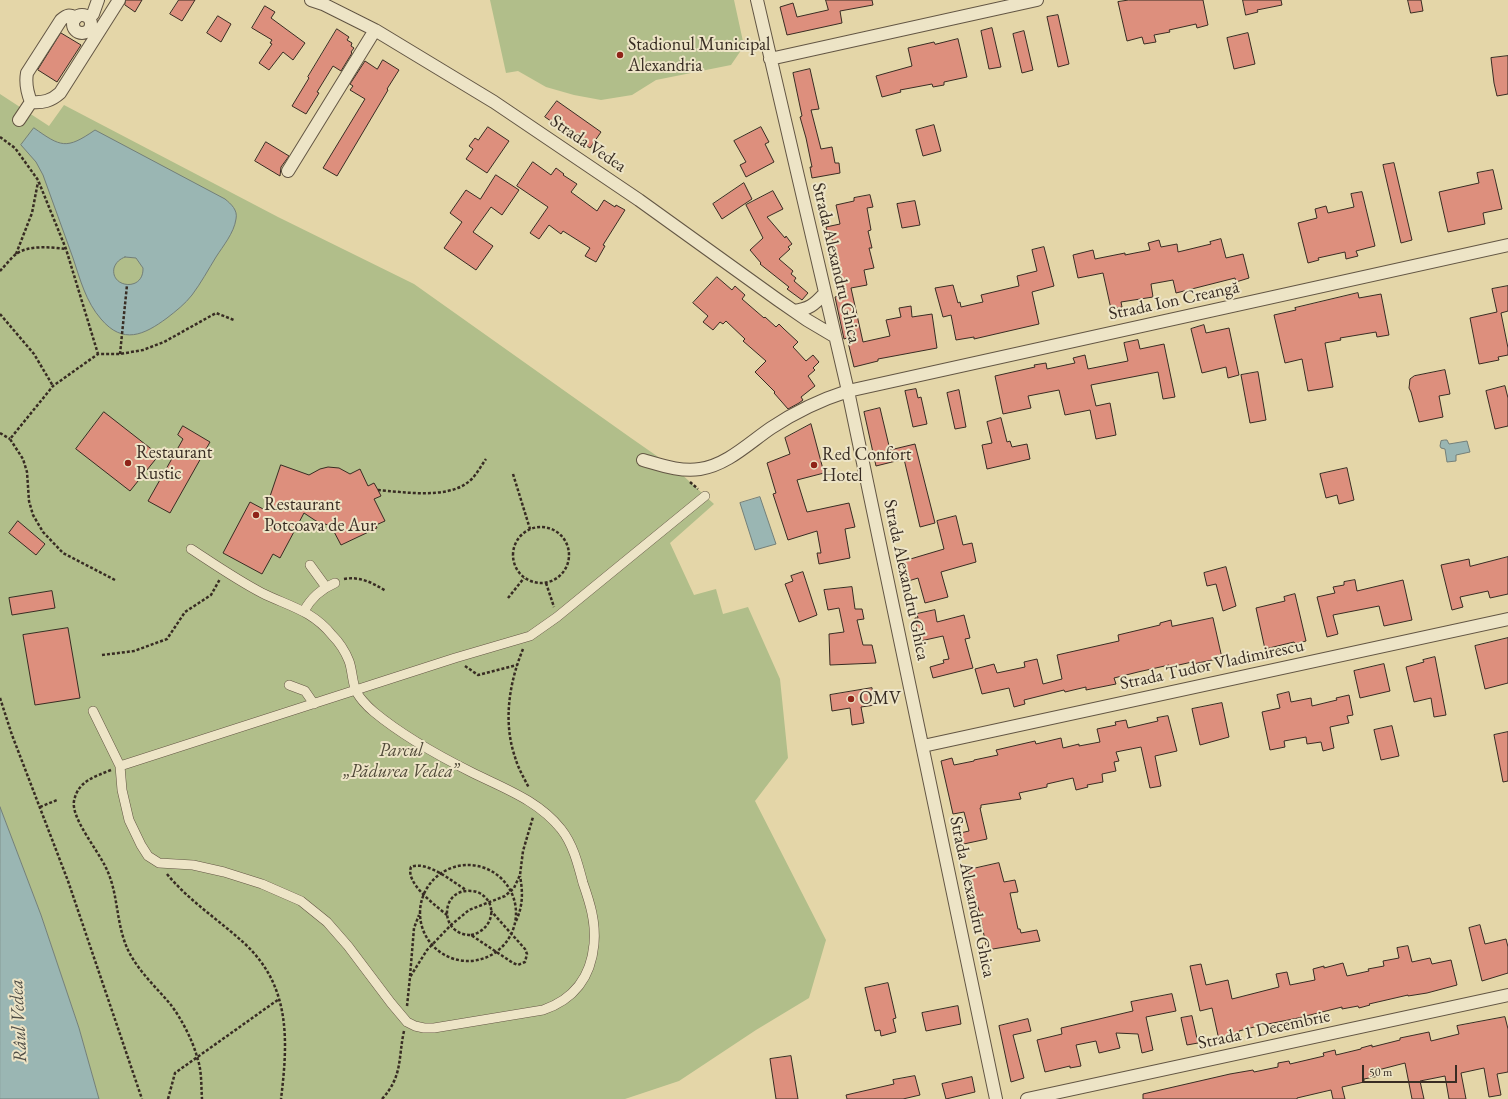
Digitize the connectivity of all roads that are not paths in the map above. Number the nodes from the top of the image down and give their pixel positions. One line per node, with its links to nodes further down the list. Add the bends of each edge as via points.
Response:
1 (98, 0): 6 (street)
2 (119, 0): 6 (street)
3 (311, 0): 7 (street, Strada Vedea)
4 (757, 0): 8 (street, Strada Alexandru Ghica)
5 (1037, 0): 8 (street)
6 (92, 27): 9 (street, via 60,92 54,99 42,103); 9 (street, via 84,15 76,18 66,15 61,20 27,73 25,83)
7 (375, 30): 11 (street); 14 (street, Strada Vedea, via 522,120)
8 (770, 59): 13 (street, Strada Alexandru Ghica)
9 (31, 102): 10 (street)
10 (19, 120)
11 (288, 171)
12 (1508, 245): 16 (street, Strada Ion Creangă)
13 (824, 294): 14 (street, via 807,309); 15 (street, Strada Alexandru Ghica)
14 (794, 311): 15 (street, Strada Vedea)
15 (834, 336): 16 (street, Strada Alexandru Ghica)
16 (848, 391): 17 (street, Strada Ion Creangă, via 825,398 799,411 712,466 677,470); 27 (street, Strada Alexandru Ghica)
17 (643, 460)
18 (706, 496): 24 (street, via 530,636)
19 (191, 549): 21 (street, via 262,593)
20 (310, 565): 21 (street, via 330,585 309,601)
21 (304, 611): 24 (street, via 325,627 342,647 350,662)
22 (1508, 619): 27 (street, Strada Tudor Vladimirescu)
23 (288, 685): 25 (street, via 305,691)
24 (355, 690): 25 (street); 28 (street, via 372,711 405,735 471,772 511,790 534,804 562,830 574,852 593,916 595,932 593,956 587,973 579,987 557,1006 434,1028 424,1028 407,1022 327,922 300,901 262,884 224,872 194,865 159,863 148,856 129,820)
25 (314, 704): 28 (street)
26 (93, 711): 28 (street)
27 (923, 746): 30 (street, Strada Alexandru Ghica)
28 (120, 766)
29 (1508, 995): 31 (street, Strada 1 Decembrie)
30 (996, 1099)
31 (1027, 1099)

